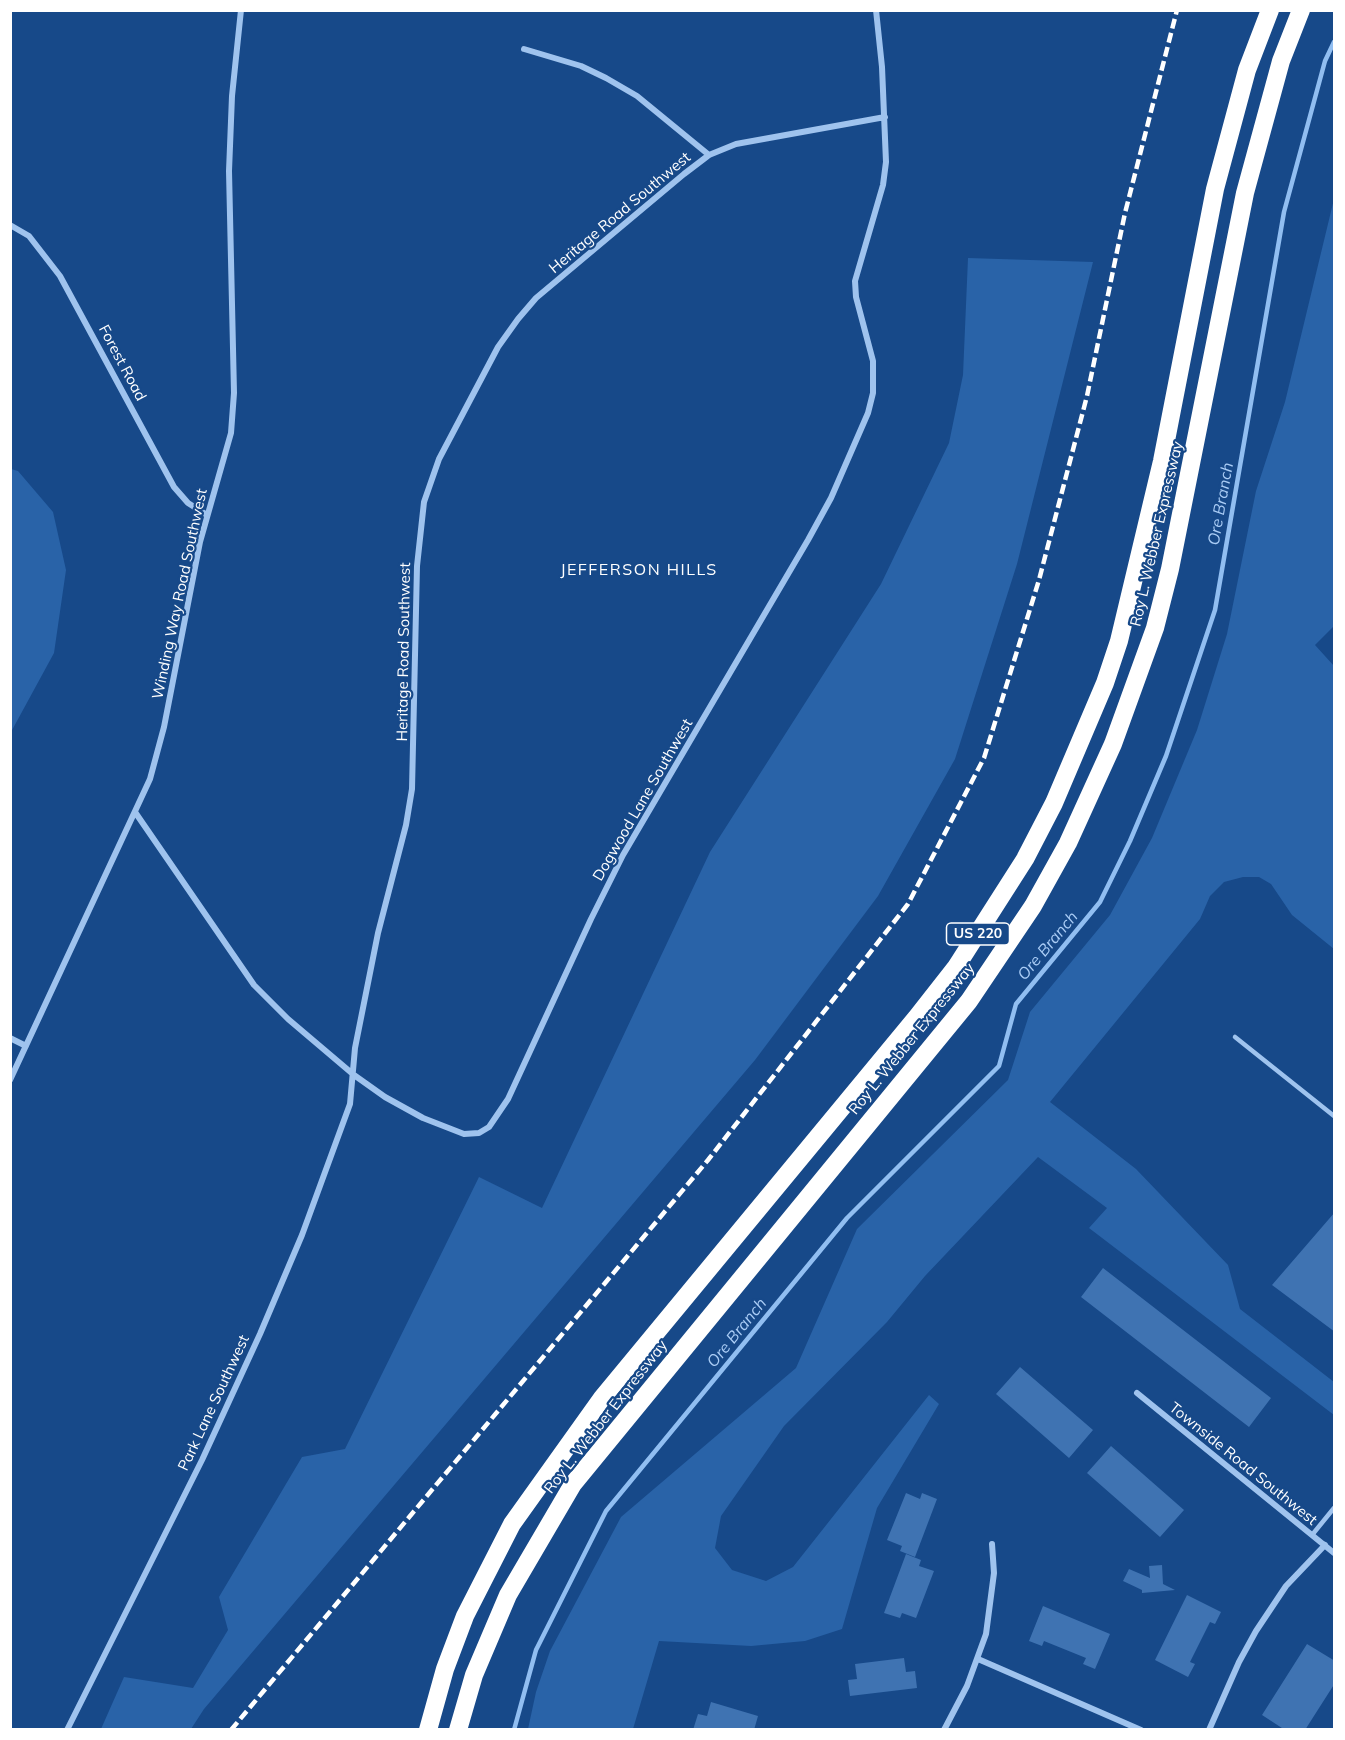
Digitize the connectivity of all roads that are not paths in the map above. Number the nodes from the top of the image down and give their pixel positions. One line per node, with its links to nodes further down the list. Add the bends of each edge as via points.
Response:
1 (241, 10): 9 (street, Winding Way Road Southwest, via 229,171 234,408 231,433)
2 (876, 10): 6 (street, Dogwood Lane Southwest)
3 (1270, 10): 25 (highway, Roy L. Webber Expressway / US 220, via 1247,70 1215,189 1162,462 1119,641 1106,683 1054,803 1020,868 956,967 602,1398 512,1524 465,1616)
4 (1301, 10): 26 (highway, Roy L. Webber Expressway / US 220, via 1281,61 1245,193 1173,557 1155,628 1113,744 1068,843 1033,906 969,1001 573,1484 508,1595 474,1675)
5 (524, 49): 7 (street, via 573,63 606,78 637,96)
6 (885, 117): 7 (street, Heritage Road Southwest, via 736,144); 14 (street, Dogwood Lane Southwest, via 883,185 855,281 873,361 873,393 868,413 808,540 623,855 508,1099 489,1127 479,1133 464,1134 423,1118)
7 (709, 155): 14 (street, Heritage Road Southwest, via 536,298 498,347 431,478 424,502 415,597 412,789 378,933 355,1047)
8 (10, 225): 9 (street, Forest Road, via 29,236 60,276 174,487 188,503)
9 (207, 515): 10 (street, Winding Way Road Southwest, via 164,727 150,779)
10 (135, 812): 13 (street, Winding Way Road Southwest); 14 (street, Dogwood Lane Southwest, via 254,985)
11 (1235, 1037): 16 (lane)
12 (10, 1038): 13 (street)
13 (26, 1046): 15 (street, Winding Way Road Southwest)
14 (354, 1075): 24 (street, Park Lane Southwest, via 350,1104 302,1235 260,1334 202,1460)
15 (10, 1080)
16 (1335, 1116)
17 (1137, 1393): 19 (street, Townside Road Southwest)
18 (1335, 1508): 19 (lane)
19 (1312, 1535): 21 (street, Townside Road Southwest)
20 (992, 1544): 23 (street, via 992,1599)
21 (1325, 1545): 22 (street, Townside Road Southwest); 29 (street, via 1286,1586 1256,1630)
22 (1335, 1553)
23 (978, 1659): 27 (street); 28 (street)
24 (67, 1730)
25 (428, 1730)
26 (458, 1730)
27 (944, 1730)
28 (1141, 1730)
29 (1209, 1730)

